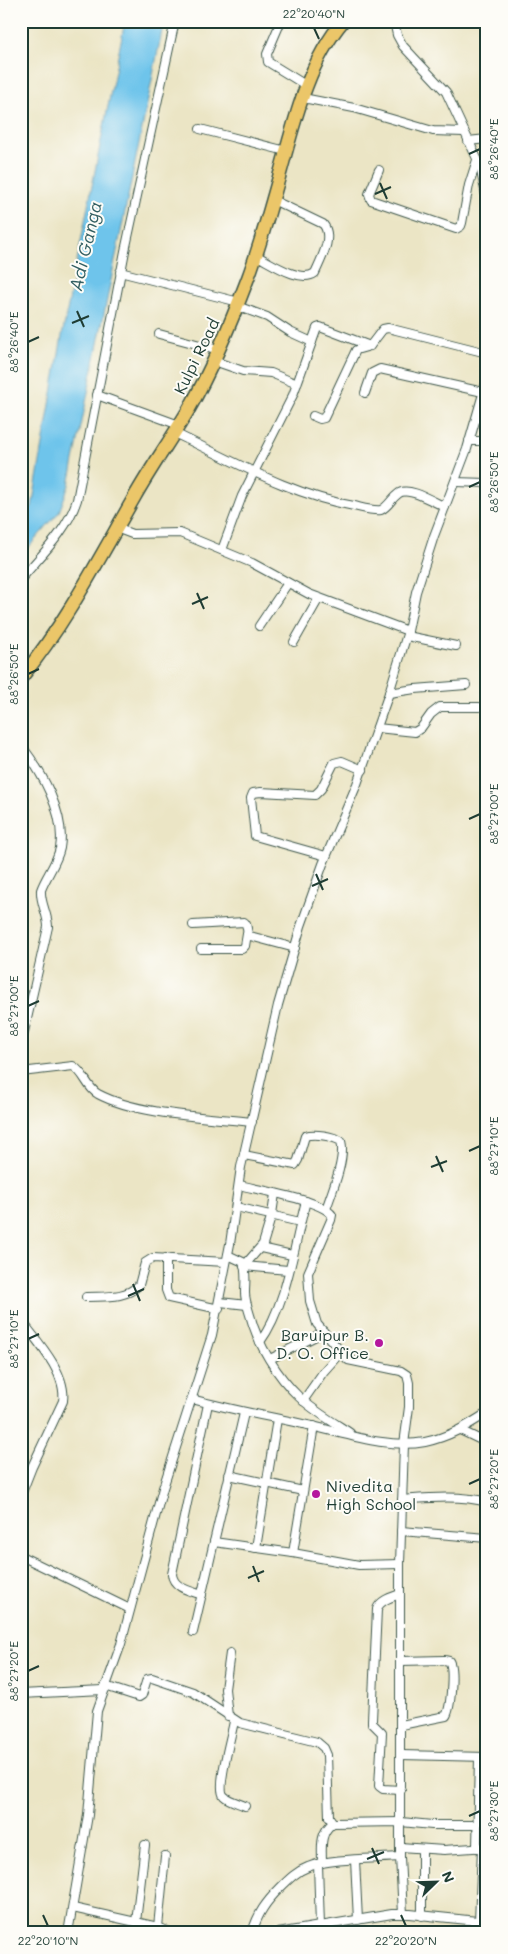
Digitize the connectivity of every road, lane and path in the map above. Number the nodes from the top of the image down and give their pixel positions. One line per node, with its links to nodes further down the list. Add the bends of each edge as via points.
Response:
1 (175, 21): 17 (street)
2 (281, 21): 5 (street, via 268,62)
3 (343, 21): 5 (main road, Kulpi Road, via 321,52)
4 (394, 21): 7 (street, via 403,46 446,92)
5 (305, 92): 7 (street, via 432,131); 10 (main road, Kulpi Road)
6 (200, 129): 10 (street)
7 (464, 132): 9 (street)
8 (487, 139): 9 (street)
9 (468, 141): 11 (street)
10 (286, 151): 14 (main road, Kulpi Road)
11 (478, 160): 12 (street); 13 (street, via 469,185 462,223 456,229 371,200 369,194)
12 (484, 169): 15 (street)
13 (379, 170)
14 (273, 200): 16 (main road, Kulpi Road); 16 (street, via 323,224 327,228 327,240 315,272 306,277)
15 (487, 201)
16 (255, 255): 18 (main road, Kulpi Road)
17 (120, 272): 18 (street); 28 (street)
18 (238, 304): 20 (street); 23 (main road, Kulpi Road)
19 (159, 334): 23 (street)
20 (312, 342): 21 (street, via 319,327); 25 (street)
21 (370, 346): 22 (street, via 379,332 388,328); 29 (street, via 356,350 326,416 322,419)
22 (487, 353)
23 (216, 355): 25 (street, via 243,371 271,373); 30 (main road, Kulpi Road)
24 (487, 380): 26 (street)
25 (297, 384): 33 (street)
26 (483, 392): 27 (street, via 380,369 372,373); 31 (street)
27 (364, 393)
28 (97, 395): 30 (street); 39 (street, via 72,513)
29 (313, 416)
30 (176, 429): 33 (street); 37 (main road, Kulpi Road)
31 (469, 441): 32 (street); 34 (street)
32 (487, 441)
33 (254, 472): 36 (street, via 311,496 341,504 381,510 405,490); 38 (street)
34 (455, 482): 35 (street); 36 (street)
35 (487, 483)
36 (445, 507): 43 (street, via 416,592)
37 (116, 528): 38 (street, via 132,534 180,534); 46 (main road, Kulpi Road, via 47,644)
38 (222, 550): 40 (street, via 264,568)
39 (21, 579)
40 (288, 583): 41 (street); 42 (street)
41 (319, 598): 43 (street); 44 (street)
42 (259, 626)
43 (408, 633): 45 (street); 48 (street)
44 (294, 642)
45 (456, 646)
46 (21, 678)
47 (466, 685): 48 (street)
48 (389, 693): 50 (street)
49 (479, 707): 50 (street, via 440,707 415,732)
50 (377, 728): 52 (street)
51 (21, 745): 58 (street, via 46,783 61,838 41,893 48,927)
52 (363, 770): 53 (street); 53 (street, via 342,761 334,763 315,795 252,794 255,836)
53 (326, 856): 56 (street)
54 (193, 925): 55 (street, via 241,921 247,925)
55 (247, 934): 56 (street); 57 (street, via 242,949)
56 (295, 948): 60 (street, via 278,1004)
57 (201, 949)
58 (21, 1044)
59 (21, 1072): 60 (street, via 73,1066 97,1094 132,1107)
60 (252, 1122): 61 (street)
61 (244, 1155): 62 (street); 66 (street, via 295,1165 305,1136 341,1141 337,1177)
62 (239, 1185): 63 (street); 65 (street)
63 (275, 1194): 64 (street); 67 (street)
64 (306, 1201): 66 (street); 68 (street)
65 (236, 1207): 67 (street); 72 (street)
66 (326, 1209): 79 (street, via 332,1215 331,1220 308,1277 315,1320)
67 (272, 1214): 68 (street); 69 (street)
68 (300, 1222): 70 (street)
69 (260, 1248): 70 (street); 73 (street)
70 (292, 1255): 74 (street)
71 (166, 1258): 72 (street); 75 (street, via 148,1260 140,1285 127,1294); 76 (street, via 169,1298)
72 (227, 1258): 73 (street, via 239,1260); 76 (street)
73 (244, 1266): 74 (street); 77 (street)
74 (288, 1270): 80 (street, via 272,1324)
75 (86, 1297)
76 (219, 1305): 77 (street); 83 (street)
77 (247, 1305): 80 (street)
78 (21, 1320): 97 (street, via 60,1376 64,1393)
79 (324, 1332): 81 (street); 82 (street)
80 (260, 1342): 82 (street)
81 (341, 1352): 84 (street); 93 (street, via 348,1360 401,1370 406,1375 409,1413)
82 (270, 1359): 84 (street)
83 (192, 1400): 85 (street); 109 (street, via 163,1488)
84 (303, 1401): 91 (street)
85 (208, 1404): 86 (street); 108 (street, via 172,1574 176,1584)
86 (244, 1413): 88 (street); 94 (street)
87 (487, 1413): 90 (street)
88 (277, 1418): 89 (street); 95 (street)
89 (314, 1426): 91 (street); 96 (street)
90 (460, 1430): 92 (street); 93 (street, via 424,1442)
91 (356, 1436): 93 (street)
92 (487, 1443)
93 (404, 1444): 98 (street)
94 (229, 1475): 95 (street); 102 (street)
95 (267, 1483): 96 (street); 103 (street)
96 (303, 1491): 104 (street)
97 (21, 1495)
98 (402, 1500): 99 (street, via 454,1498); 100 (street)
99 (487, 1502)
100 (401, 1531): 101 (street); 106 (street)
101 (487, 1538)
102 (214, 1542): 103 (street); 108 (street)
103 (256, 1548): 104 (street)
104 (293, 1553): 106 (street, via 359,1565)
105 (21, 1556): 109 (street)
106 (400, 1564): 107 (street)
107 (400, 1594): 112 (street); 119 (street, via 380,1603 377,1609 372,1723 382,1733 379,1787)
108 (202, 1595): 110 (street)
109 (130, 1609): 113 (street)
110 (193, 1632)
111 (230, 1653): 115 (street, via 225,1689)
112 (400, 1661): 116 (street); 116 (street, via 444,1660 449,1661 452,1669 446,1716)
113 (104, 1688): 114 (street); 115 (street, via 139,1697 147,1678 152,1678 194,1692); 132 (street, via 96,1719 88,1815)
114 (21, 1694)
115 (231, 1718): 120 (street, via 221,1791 226,1798); 122 (street, via 322,1745 327,1755 329,1817)
116 (401, 1725): 117 (street)
117 (401, 1755): 118 (street); 119 (street)
118 (483, 1757): 123 (street)
119 (401, 1790): 121 (street)
120 (245, 1806)
121 (400, 1822): 122 (street); 123 (street); 125 (street)
122 (332, 1823): 131 (street, via 323,1835)
123 (477, 1825): 126 (street)
124 (145, 1845): 136 (street)
125 (400, 1847): 127 (street); 129 (street)
126 (482, 1848): 127 (street); 137 (street)
127 (422, 1849): 134 (street)
128 (166, 1856): 139 (street)
129 (400, 1857): 130 (street); 133 (street)
130 (355, 1860): 131 (street); 135 (street)
131 (320, 1863): 138 (street); 142 (street, via 297,1872 268,1899)
132 (73, 1908): 136 (street); 140 (street)
133 (403, 1914): 134 (street); 135 (street)
134 (422, 1916): 137 (street)
135 (358, 1920): 138 (street)
136 (136, 1922): 139 (street)
137 (483, 1922)
138 (320, 1926): 143 (street)
139 (158, 1927): 141 (street)
140 (68, 1933)
141 (172, 1933)
142 (252, 1933)
143 (278, 1933)

